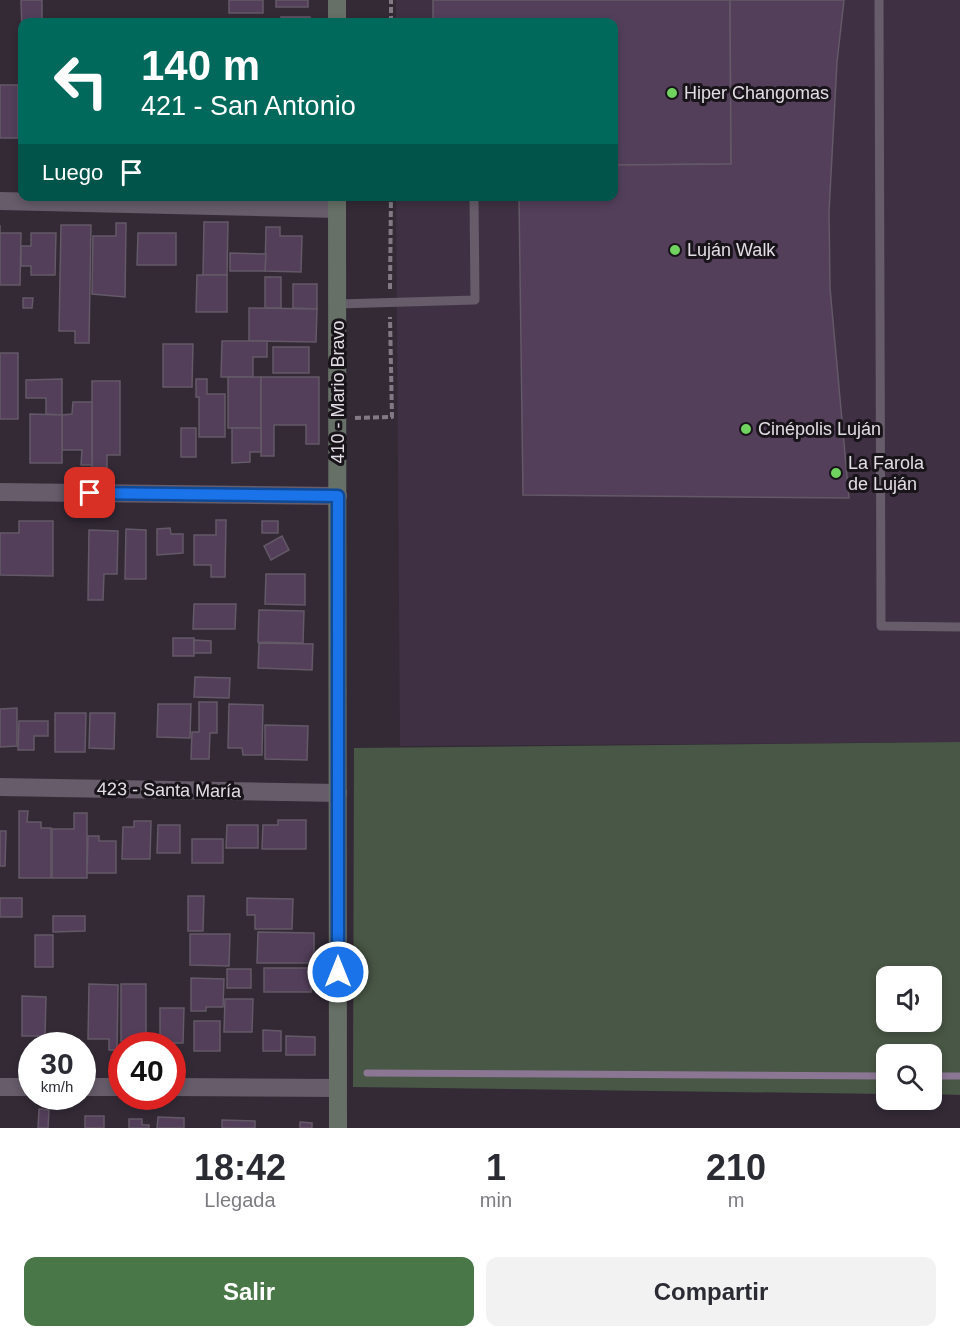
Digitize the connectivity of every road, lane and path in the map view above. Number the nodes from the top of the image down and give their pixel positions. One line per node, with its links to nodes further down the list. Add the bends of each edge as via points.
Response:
1 (337, 0): 4 (street)
2 (391, 0): 5 (path)
3 (879, 0): 14 (lane, via 880,626)
4 (337, 18)
5 (391, 18)
6 (0, 201): 8 (street)
7 (474, 201): 9 (lane, via 475,300)
8 (337, 203): 9 (street, 410 - Mario Bravo)
9 (338, 304): 11 (street, 410 - Mario Bravo)
10 (392, 417): 11 (path)
11 (338, 418): 13 (street, 410 - Mario Bravo)
12 (0, 492): 13 (street)
13 (338, 496): 16 (street, 410 - Mario Bravo)
14 (960, 627)
15 (0, 787): 16 (street, 423 - Santa María)
16 (338, 793): 20 (street, 410 - Mario Bravo)
17 (0, 1087): 18 (street)
18 (18, 1087)
19 (186, 1088): 20 (street)
20 (338, 1088): 21 (street, 410 - Mario Bravo)
21 (338, 1128)

